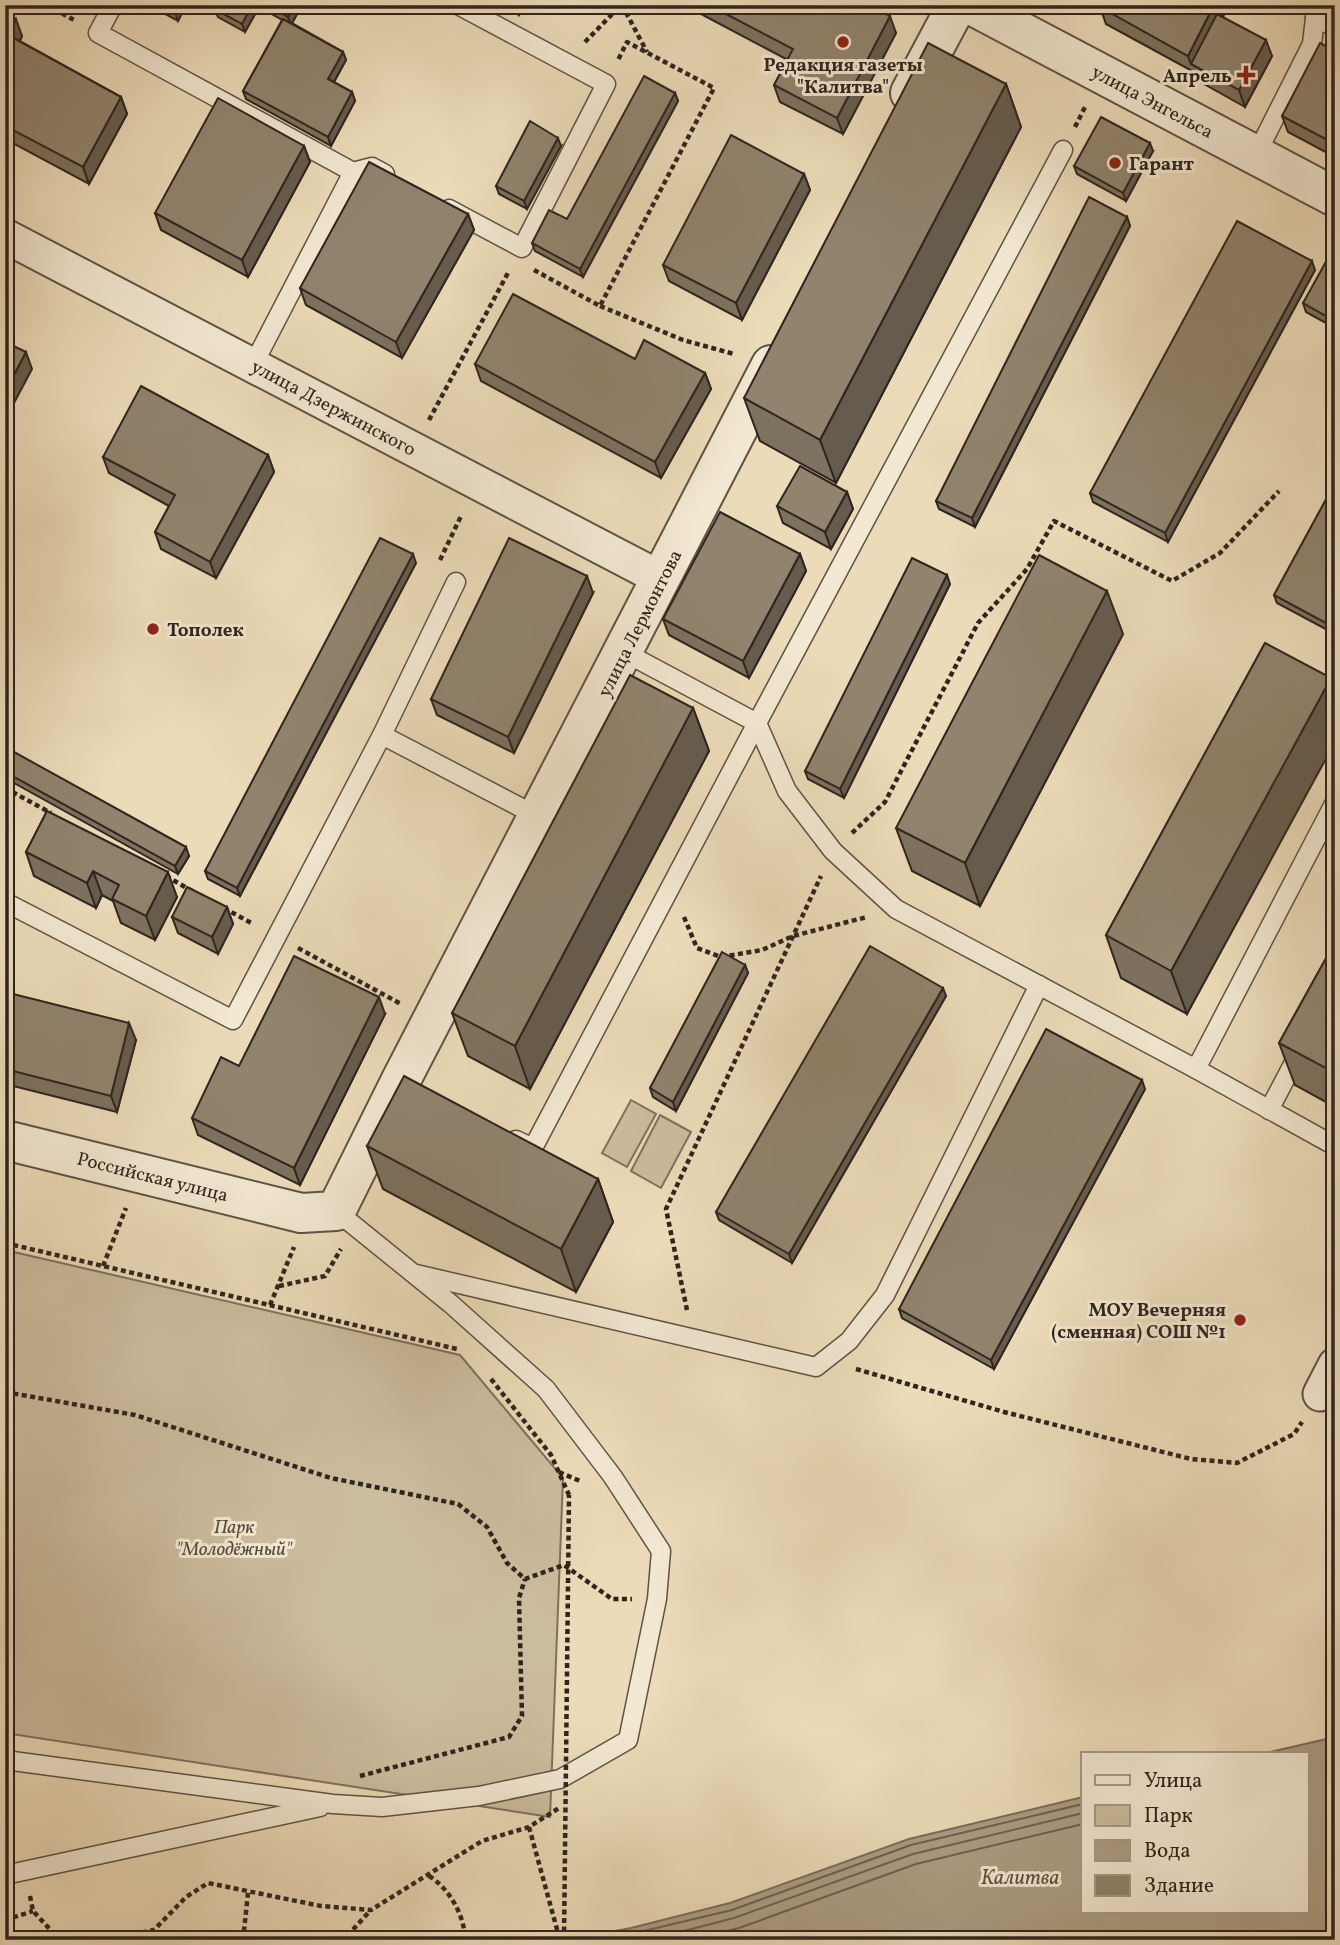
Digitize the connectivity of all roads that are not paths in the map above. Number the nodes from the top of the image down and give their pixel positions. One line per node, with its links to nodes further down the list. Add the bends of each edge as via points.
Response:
1 (113, 5): 10 (lane, via 98,33)
2 (458, 5): 13 (lane, via 606,84 522,248)
3 (957, 5): 7 (street)
4 (971, 5): 9 (street, улица Энгельса)
5 (1317, 11): 6 (lane); 9 (lane, via 1312,44)
6 (1335, 27)
7 (894, 125)
8 (1063, 150): 20 (lane)
9 (1256, 155): 12 (street, улица Энгельса)
10 (353, 172): 11 (lane, via 372,167); 16 (lane)
11 (395, 180)
12 (1335, 197)
13 (429, 198)
14 (5, 236): 16 (street, улица Дзержинского)
15 (786, 336): 17 (street, улица Лермонтова)
16 (253, 365): 17 (street, улица Дзержинского)
17 (662, 579): 19 (street, улица Лермонтова)
18 (456, 582): 21 (lane)
19 (624, 652): 20 (lane); 23 (street, улица Лермонтова)
20 (757, 723): 25 (lane, via 787,792 833,851 896,909); 29 (lane, via 533,1149)
21 (382, 735): 23 (lane); 24 (lane, via 233,1020)
22 (1335, 802): 27 (lane)
23 (539, 817): 32 (street, улица Лермонтова, via 410,1084)
24 (5, 902)
25 (1039, 985): 27 (lane); 33 (lane, via 886,1295 849,1341 816,1367)
26 (1305, 1041): 28 (lane)
27 (1196, 1069): 28 (lane)
28 (1269, 1111): 31 (lane)
29 (499, 1131)
30 (5, 1140): 32 (street, Российская улица)
31 (1335, 1146)
32 (321, 1222): 33 (lane)
33 (412, 1273): 35 (lane, via 546,1389 613,1477 661,1551 657,1599 628,1740 560,1779 479,1796 382,1807)
34 (5, 1760): 35 (lane)
35 (333, 1804): 36 (lane)
36 (5, 1875)

